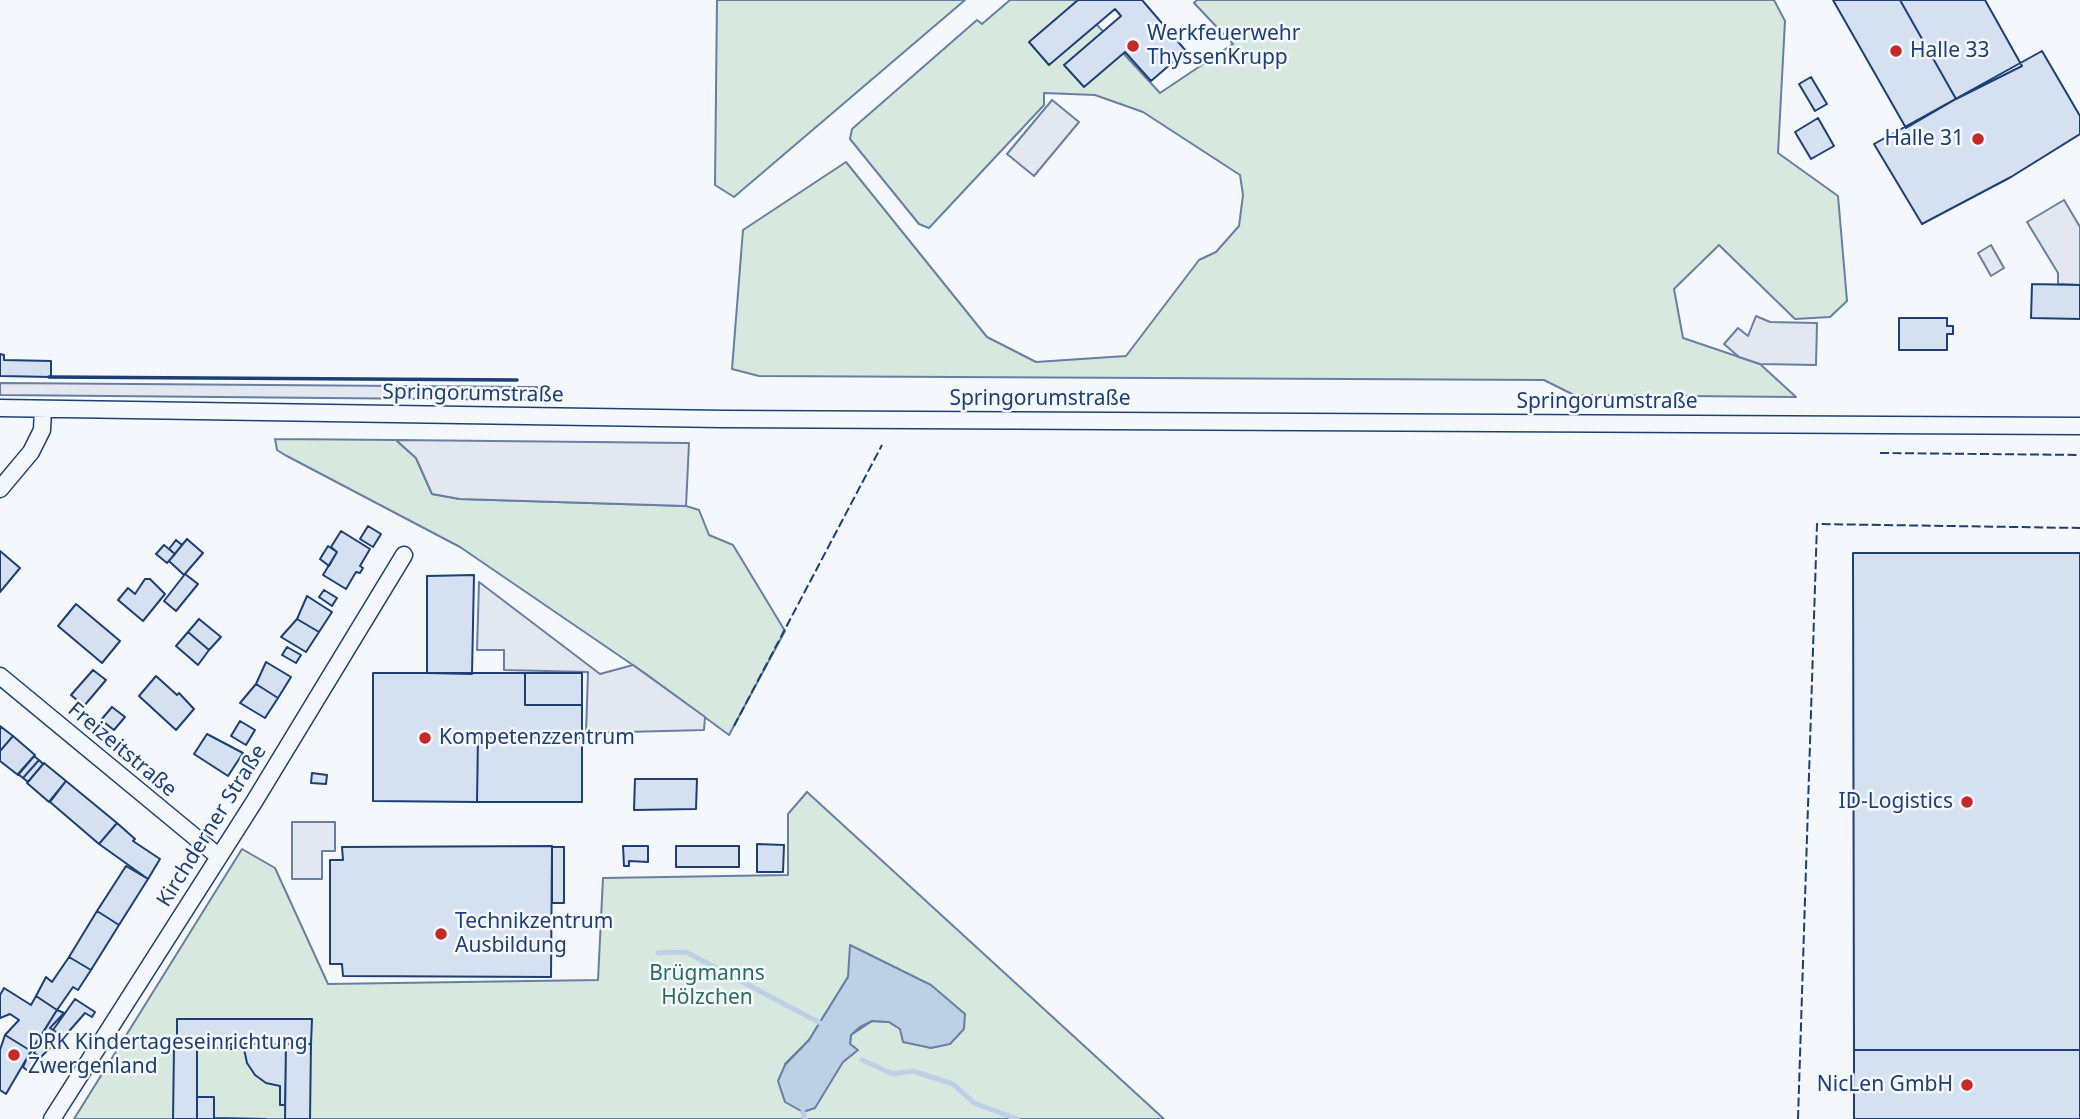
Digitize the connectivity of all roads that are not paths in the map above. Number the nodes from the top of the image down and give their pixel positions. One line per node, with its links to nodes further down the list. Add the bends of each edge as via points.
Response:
1 (0, 408): 2 (street, Springorumstraße)
2 (43, 409): 3 (street, Springorumstraße, via 723,419); 4 (street, via 42,430 31,452)
3 (2080, 426)
4 (0, 489)
5 (404, 555): 7 (street, Kirchderner Straße)
6 (0, 676): 7 (street, Freizeitstraße)
7 (218, 856): 8 (street, Kirchderner Straße)
8 (52, 1119)

